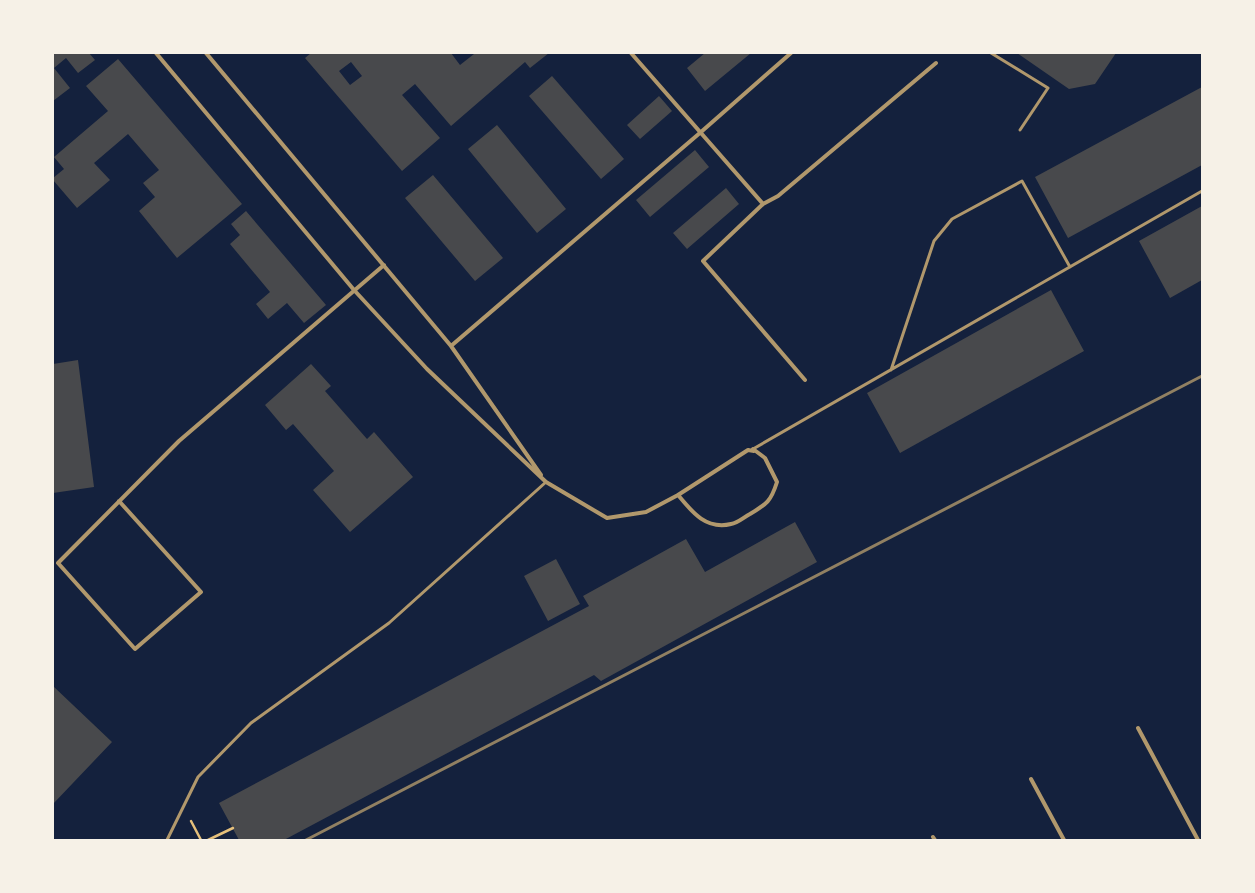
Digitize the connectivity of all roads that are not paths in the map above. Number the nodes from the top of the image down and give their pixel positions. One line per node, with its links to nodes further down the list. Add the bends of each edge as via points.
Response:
1 (156, 53): 13 (street)
2 (206, 53): 11 (street)
3 (631, 53): 8 (street)
4 (791, 53): 8 (street)
5 (991, 53): 7 (lane, via 1048,88)
6 (936, 64): 10 (street, via 778,196)
7 (1020, 130)
8 (701, 132): 10 (street); 14 (street)
9 (1202, 191): 12 (lane)
10 (763, 204): 16 (street, via 703,260)
11 (384, 265): 13 (street); 14 (street)
12 (1070, 267): 15 (lane); 15 (lane, via 1022,181 952,218 934,241)
13 (354, 290): 18 (street, via 427,369); 20 (street, via 179,441)
14 (451, 346): 18 (street)
15 (891, 370): 17 (lane)
16 (805, 380)
17 (753, 449): 19 (street, via 754,451 748,450); 19 (street, via 765,458 777,482 766,504 732,524 718,526 695,515)
18 (546, 482): 19 (street, via 607,518 646,512); 23 (lane, via 389,622 251,723 198,777)
19 (678, 495)
20 (119, 501): 20 (street, via 201,592 135,649 58,563)
21 (1138, 728): 25 (street)
22 (1031, 779): 24 (street)
23 (167, 840)
24 (1064, 840)
25 (1198, 840)

